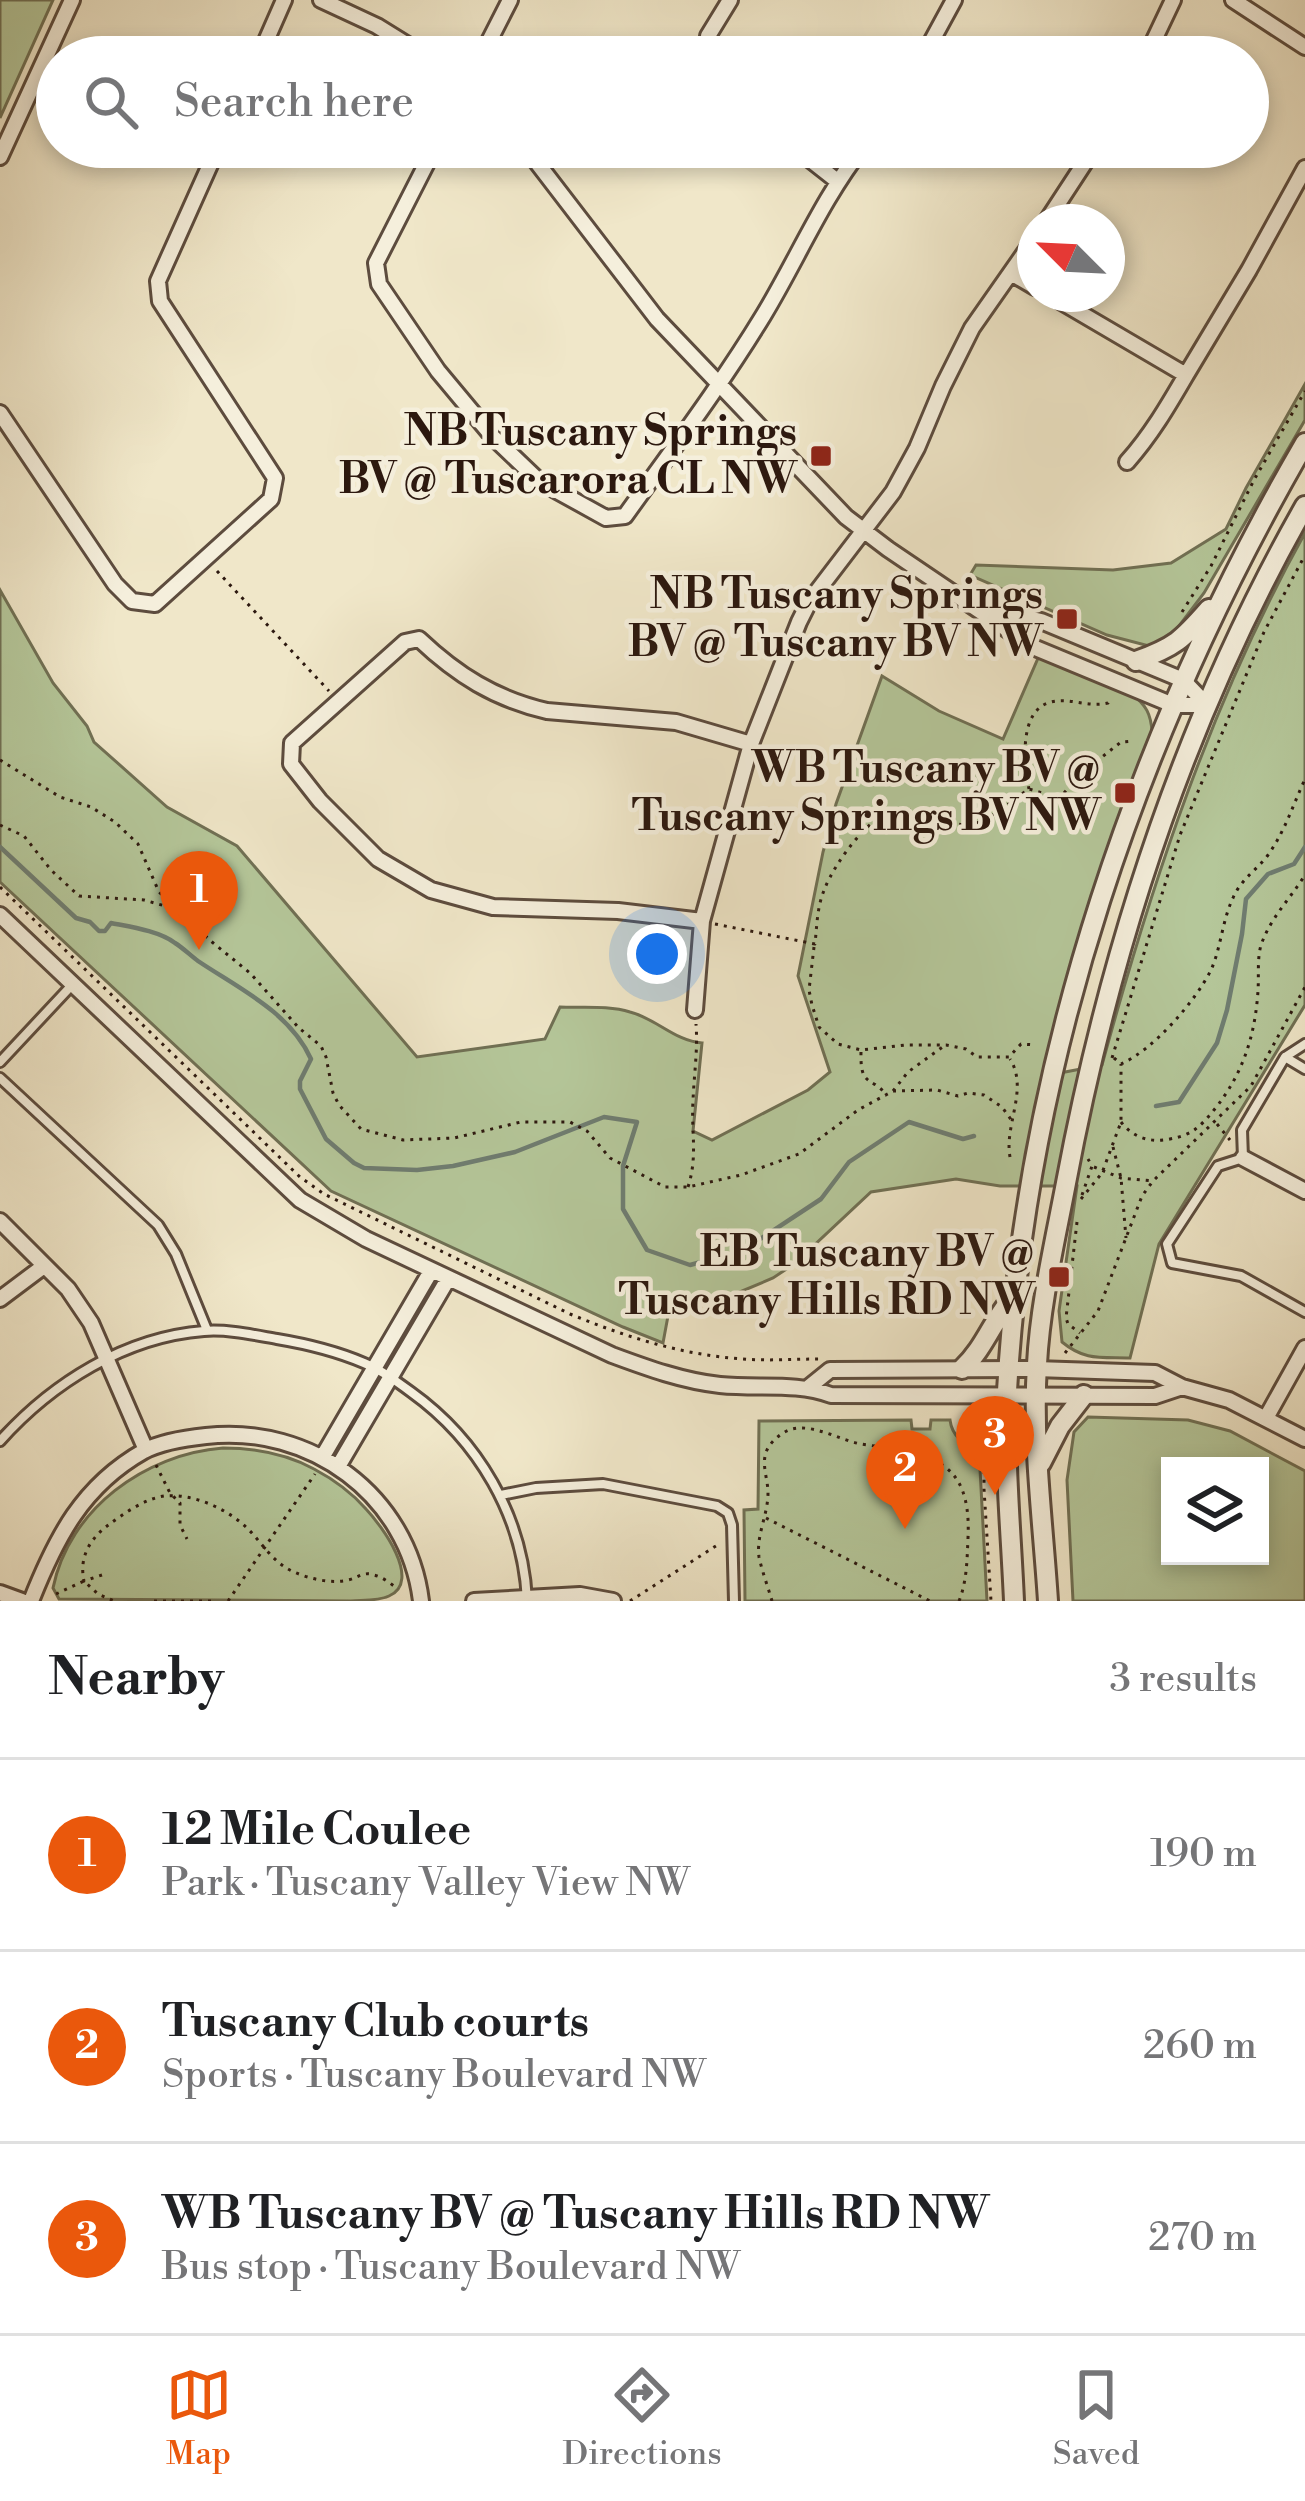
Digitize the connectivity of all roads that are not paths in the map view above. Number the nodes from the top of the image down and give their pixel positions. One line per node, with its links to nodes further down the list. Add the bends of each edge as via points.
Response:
1 (72, 0): 9 (street)
2 (284, 0): 10 (street)
3 (321, 0): 11 (street)
4 (510, 0): 12 (street)
5 (730, 0): 13 (street)
6 (954, 0): 14 (street)
7 (1173, 0): 15 (street)
8 (1233, 0): 16 (street)
9 (55, 36)
10 (268, 36)
11 (392, 36)
12 (492, 36)
13 (708, 36)
14 (934, 36)
15 (1155, 36)
16 (1305, 46)
17 (36, 78): 18 (street)
18 (0, 157)
19 (209, 168): 34 (street, via 158,281 160,301 275,478 271,499 155,604 132,602)
20 (424, 168): 33 (street, via 376,263 379,284 438,371 539,481 607,518 625,516)
21 (541, 168): 33 (street, via 656,319)
22 (821, 168): 26 (street)
23 (845, 168): 26 (street)
24 (1081, 168): 27 (street)
25 (1305, 168): 32 (street)
26 (836, 180): 33 (street)
27 (1058, 204)
28 (1017, 264): 29 (street)
29 (1011, 273): 30 (street); 38 (street, via 964,343 905,472)
30 (1017, 276)
31 (1079, 312): 32 (street)
32 (1186, 375): 36 (street)
33 (718, 385): 38 (street)
34 (0, 413)
35 (1305, 443): 39 (street)
36 (1127, 462)
37 (1305, 506): 44 (street)
38 (862, 530): 40 (street); 45 (street, via 799,622)
39 (1224, 592): 41 (street, via 1181,640); 42 (street)
40 (977, 608): 41 (street, via 1041,621); 43 (street, via 1033,647)
41 (1136, 661): 42 (street)
42 (1183, 680): 43 (street); 44 (street)
43 (1173, 705): 44 (street); 61 (street, via 1072,994)
44 (1207, 705): 69 (street, via 1124,940 1077,1123)
45 (751, 744): 47 (street); 47 (street, via 676,722 527,706 473,684 419,639 405,642 292,742 291,764 362,846 451,898)
46 (0, 915): 48 (street)
47 (702, 921): 49 (street)
48 (72, 985): 52 (lane); 59 (street, via 300,1200)
49 (694, 1010)
50 (1305, 1044): 51 (lane)
51 (1285, 1057): 53 (lane); 55 (lane, via 1242,1130)
52 (0, 1062)
53 (1305, 1069)
54 (0, 1078): 64 (lane, via 158,1225)
55 (1243, 1158): 56 (street); 63 (lane, via 1218,1166 1167,1244 1172,1263 1240,1276)
56 (1305, 1191)
57 (0, 1221): 58 (street)
58 (44, 1266): 62 (street); 66 (street, via 68,1289)
59 (431, 1271): 60 (street); 67 (street)
60 (448, 1279): 71 (street); 72 (street, via 650,1369 718,1385)
61 (1016, 1294): 68 (street); 70 (street)
62 (0, 1300)
63 (1305, 1312)
64 (207, 1330): 66 (lane); 67 (lane, via 310,1345)
65 (1305, 1348): 77 (street)
66 (107, 1359): 79 (lane, via 62,1383); 80 (street)
67 (374, 1368): 71 (lane); 81 (street)
68 (962, 1369): 70 (street); 72 (street, via 830,1370)
69 (1036, 1369): 70 (street); 73 (street, via 1155,1373); 74 (street)
70 (1009, 1370): 75 (street)
71 (390, 1377): 82 (street); 84 (lane, via 470,1445)
72 (809, 1387): 75 (street, via 831,1395)
73 (1182, 1387): 76 (street, via 1155,1396); 77 (street)
74 (1036, 1394): 75 (street); 76 (street); 83 (street)
75 (1007, 1395): 92 (street)
76 (1084, 1395): 83 (street)
77 (1266, 1418): 78 (street)
78 (1305, 1439)
79 (0, 1441)
80 (146, 1450): 81 (street, via 238,1432); 87 (street, via 80,1504)
81 (320, 1463): 82 (street)
82 (339, 1466): 88 (street, via 394,1523)
83 (1039, 1467): 93 (street)
84 (501, 1495): 86 (lane); 91 (lane, via 619,1485 717,1506 731,1519)
85 (0, 1593): 87 (street)
86 (527, 1598): 89 (street); 90 (street)
87 (27, 1601)
88 (421, 1601)
89 (474, 1601)
90 (613, 1601)
91 (734, 1601)
92 (1014, 1601)
93 (1048, 1601)

